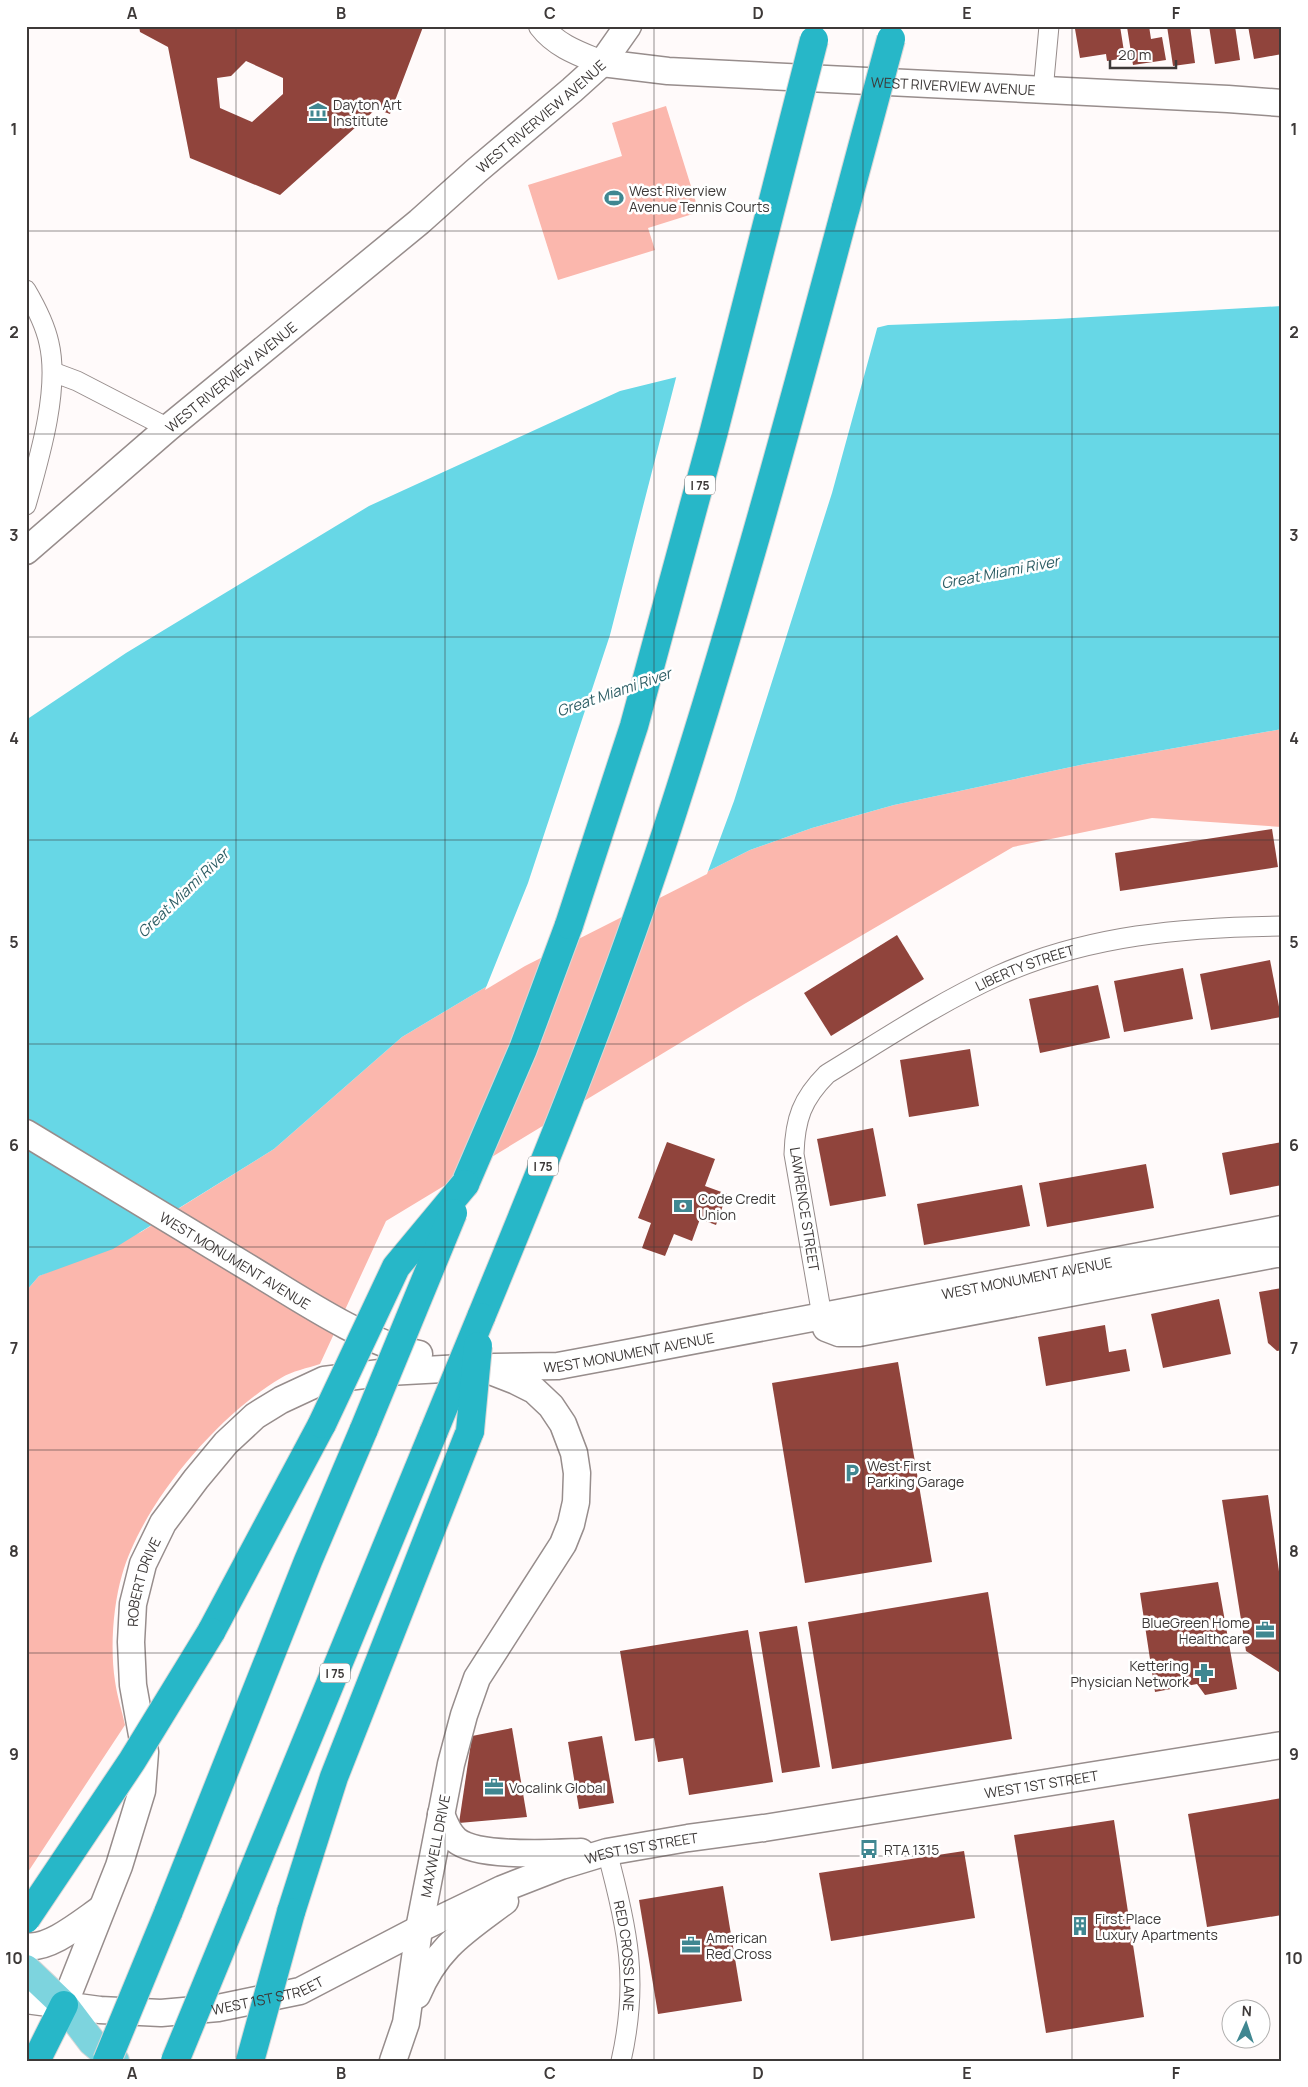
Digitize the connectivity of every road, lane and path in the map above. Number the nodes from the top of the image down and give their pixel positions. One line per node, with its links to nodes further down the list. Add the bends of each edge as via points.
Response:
1 (541, 26): 6 (street, via 558,42)
2 (628, 26): 6 (main road)
3 (1049, 26): 7 (street)
4 (816, 33): 17 (highway, I 75, bridge, via 634,726 566,934)
5 (892, 33): 21 (highway, I 75, bridge, via 754,546 672,814 602,1015)
6 (602, 63): 7 (main road, WEST RIVERVIEW AVENUE, via 668,71); 11 (main road, WEST RIVERVIEW AVENUE, via 418,222)
7 (1043, 91): 8 (main road, WEST RIVERVIEW AVENUE)
8 (1282, 104)
9 (26, 290): 10 (street, via 40,314 50,343)
10 (52, 372): 11 (street, via 77,381); 12 (street, via 41,452)
11 (168, 428): 13 (main road, WEST RIVERVIEW AVENUE)
12 (26, 505)
13 (26, 551)
14 (1282, 926): 15 (street, LIBERTY STREET, via 1147,933 1041,959 998,975 944,1002 827,1074)
15 (803, 1103): 20 (street, LAWRENCE STREET, via 794,1130 794,1154)
16 (26, 1133): 22 (main road, WEST MONUMENT AVENUE, via 362,1333 406,1352)
17 (465, 1184): 28 (highway, bridge, via 396,1267 322,1424 210,1632 132,1761); 36 (highway, I 75, bridge)
18 (1282, 1229): 20 (main road, WEST MONUMENT AVENUE)
19 (1282, 1254): 20 (main road, via 859,1333 839,1333 826,1328)
20 (822, 1316): 22 (main road, WEST MONUMENT AVENUE, via 558,1366)
21 (481, 1317): 38 (highway, I 75, bridge); 39 (highway, bridge, via 470,1431 334,1777 291,1912)
22 (480, 1367): 24 (main road, MAXWELL DRIVE, via 534,1390 551,1406 563,1424 574,1453 576,1502 572,1524 563,1544 477,1678 451,1764); 27 (main road, ROBERT DRIVE, via 388,1372 324,1380 281,1400 255,1416 226,1443 163,1524 143,1564 133,1604 132,1685 145,1752 142,1791)
23 (1282, 1745): 25 (main road, WEST 1ST STREET)
24 (441, 1814): 25 (main road, via 447,1829 468,1847 522,1853); 29 (main road, MAXWELL DRIVE)
25 (607, 1852): 26 (main road, WEST 1ST STREET); 41 (street, RED CROSS LANE, via 630,1960 631,1993)
26 (561, 1866): 29 (main road, WEST 1ST STREET, via 502,1889); 34 (main road, via 505,1900 452,1940 432,1964)
27 (101, 1909): 30 (main road, via 43,1945); 33 (main road, ROBERT DRIVE)
28 (26, 1919)
29 (419, 1929): 33 (main road, WEST 1ST STREET, via 300,1991 218,2008 161,2013); 34 (main road, MAXWELL DRIVE)
30 (26, 1946)
31 (26, 1969): 33 (main road)
32 (26, 2000): 33 (main road, WEST 1ST STREET)
33 (64, 2005): 35 (highway); 37 (main road, via 92,2042)
34 (406, 2022): 40 (main road, MAXWELL DRIVE)
35 (36, 2061)
36 (107, 2061)
37 (115, 2061)
38 (175, 2061)
39 (250, 2061)
40 (392, 2061)
41 (621, 2061)

